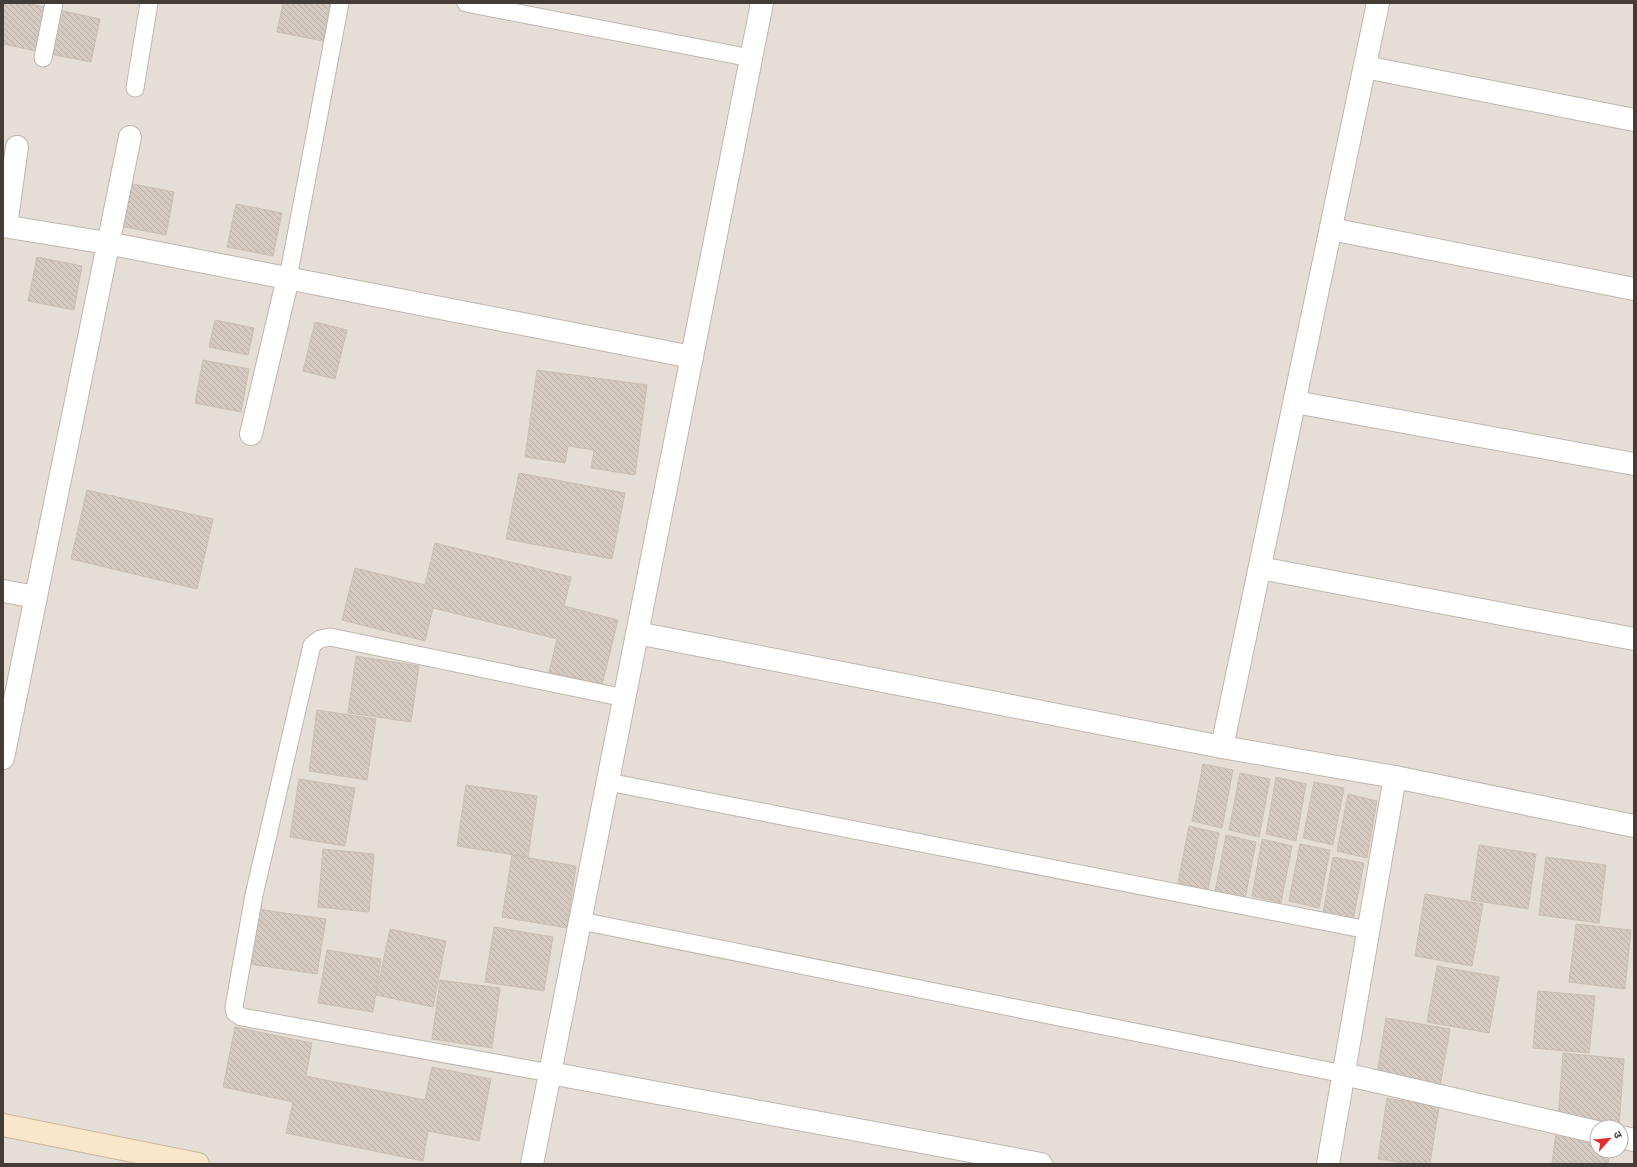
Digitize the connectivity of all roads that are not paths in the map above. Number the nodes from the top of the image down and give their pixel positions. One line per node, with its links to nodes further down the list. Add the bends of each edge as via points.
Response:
1 (54, 3): 7 (lane)
2 (149, 3): 10 (lane)
3 (340, 3): 17 (lane)
4 (466, 3): 8 (lane)
5 (762, 3): 8 (street)
6 (1378, 3): 9 (street)
7 (43, 58)
8 (751, 58): 19 (street)
9 (1365, 67): 11 (street); 15 (street)
10 (134, 88)
11 (1634, 120)
12 (130, 137): 16 (street)
13 (17, 147): 14 (street)
14 (4, 226): 16 (street)
15 (1331, 229): 18 (street); 20 (street)
16 (107, 243): 17 (street); 25 (street)
17 (288, 278): 19 (street); 21 (street)
18 (1634, 289)
19 (692, 357): 26 (street)
20 (1294, 402): 22 (street); 23 (street)
21 (251, 434)
22 (1634, 464)
23 (1260, 568): 27 (street); 29 (street)
24 (3, 591): 25 (street)
25 (36, 597): 30 (street)
26 (638, 633): 28 (street); 29 (street)
27 (1634, 639)
28 (625, 698): 32 (street); 36 (lane, via 330,637 320,639 312,645 254,895 235,1013 242,1017)
29 (1222, 747): 31 (street)
30 (3, 758)
31 (1395, 777): 33 (street); 35 (street)
32 (608, 782): 34 (street); 35 (lane)
33 (1634, 826)
34 (581, 921): 36 (street); 37 (lane)
35 (1368, 930): 37 (street)
36 (550, 1073): 41 (street); 42 (street)
37 (1344, 1074): 39 (street); 43 (street)
38 (3, 1125): 40 (street)
39 (1589, 1130)
40 (198, 1164)
41 (532, 1164)
42 (1041, 1164)
43 (1328, 1164)

